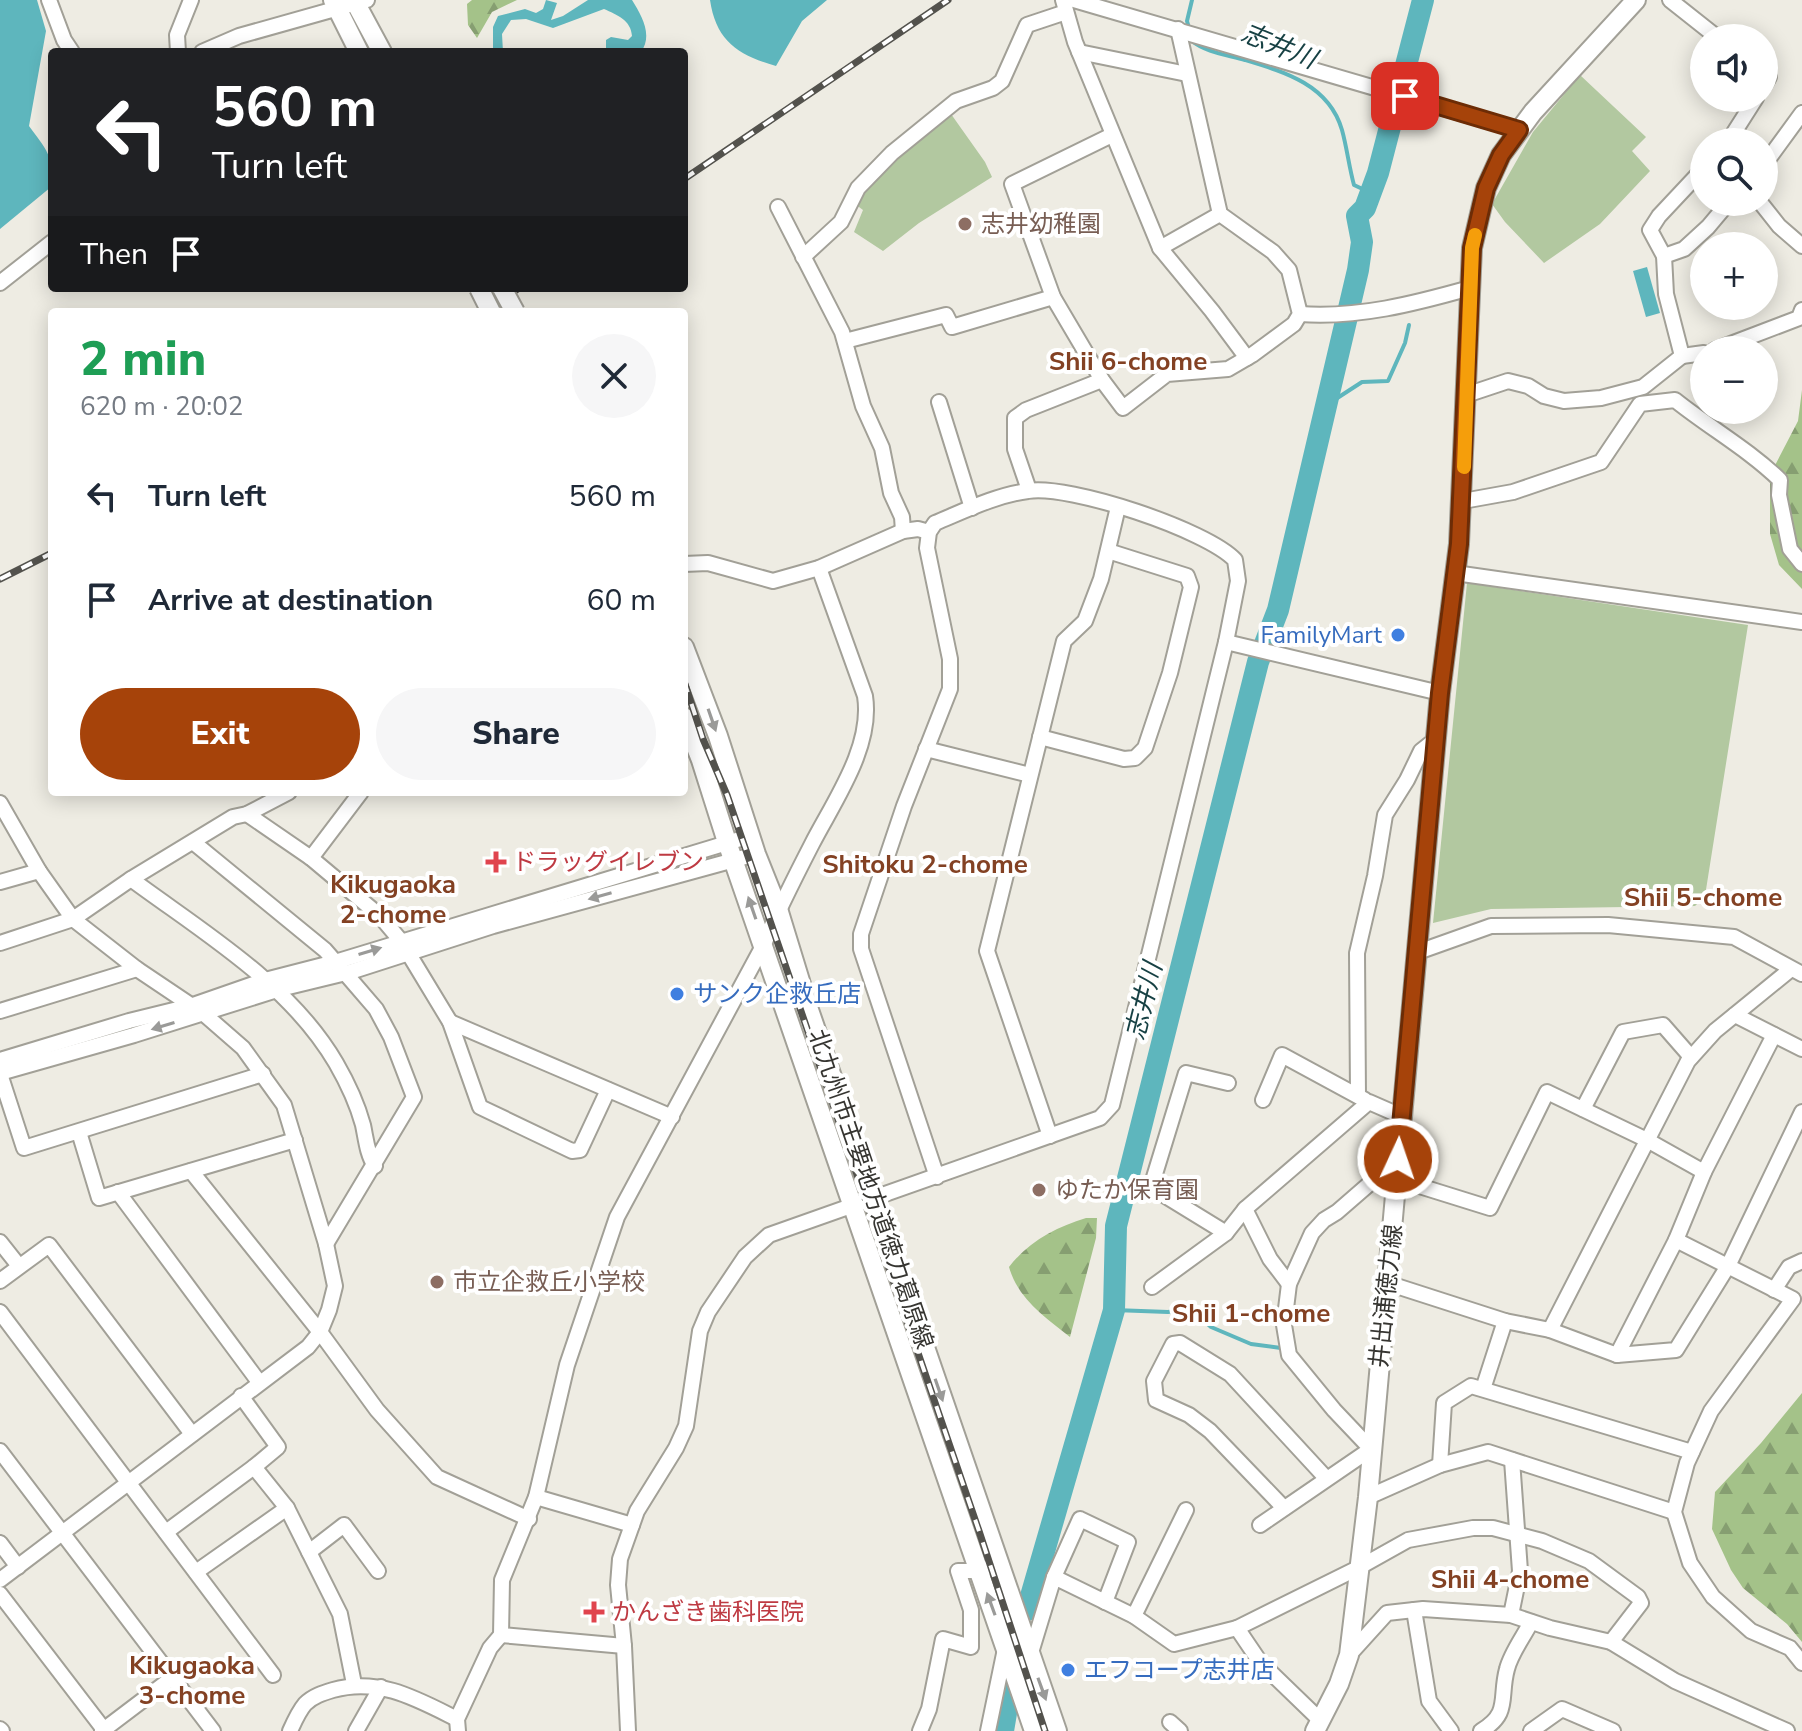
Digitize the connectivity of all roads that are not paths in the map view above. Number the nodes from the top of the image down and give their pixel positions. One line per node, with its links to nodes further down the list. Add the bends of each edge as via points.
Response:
1 (49, 0): 9 (street)
2 (191, 0): 10 (street, via 177,35)
3 (1636, 0): 17 (main road, 井出浦徳力線)
4 (1670, 0): 7 (street)
5 (349, 2): 11 (street); 12 (main road); 13 (main road)
6 (1068, 4): 8 (street); 14 (street); 29 (street, via 1027,25 1002,81 956,101 892,153 858,188 841,222)
7 (1700, 24)
8 (1178, 29): 15 (street); 17 (street)
9 (69, 48)
10 (178, 48)
11 (211, 48)
12 (358, 48)
13 (379, 48)
14 (1079, 52): 15 (street); 18 (street)
15 (1187, 74): 22 (street)
16 (1802, 113): 19 (street)
17 (1519, 130): 31 (main road, 井出浦徳力線, via 1486,188 1472,248)
18 (1112, 135): 27 (street); 32 (street, via 1012,184)
19 (1778, 146)
20 (1690, 183): 28 (street, via 1650,230)
21 (778, 207): 29 (street)
22 (1220, 214): 27 (street); 34 (street, via 1289,270)
23 (1717, 216): 28 (street, via 1684,249)
24 (1771, 216): 26 (street)
25 (48, 245): 30 (street)
26 (1802, 246)
27 (1160, 248): 39 (street)
28 (1664, 256): 38 (street, via 1666,294)
29 (803, 257): 36 (street)
30 (0, 283)
31 (1470, 288): 34 (street, via 1381,311); 41 (main road, 井出浦徳力線)
32 (1053, 297): 36 (street, via 952,327 946,315); 40 (street)
33 (1802, 310): 35 (street, via 1799,318)
34 (1300, 314): 39 (street)
35 (1753, 336)
36 (845, 341): 47 (street, via 863,406 882,448)
37 (1690, 355): 38 (street)
38 (1682, 356): 41 (street, via 1643,387 1601,398 1564,401 1508,381)
39 (1247, 358): 40 (street, via 1228,369 1167,374 1123,408)
40 (1102, 380): 43 (street, via 1015,418 1015,449)
41 (1466, 395): 44 (main road, 井出浦徳力線)
42 (939, 402): 46 (street)
43 (1029, 490): 45 (street, via 1058,491); 46 (street)
44 (1463, 501): 51 (street, via 1513,492 1601,462 1640,404 1675,400 1780,480 1790,549); 53 (main road, 井出浦徳力線)
45 (1118, 507): 49 (street); 55 (street, via 1190,533 1235,560 1238,581)
46 (972, 508): 48 (street, via 935,523)
47 (903, 531): 48 (street); 52 (street)
48 (929, 532): 61 (street, via 927,548 951,674)
49 (1108, 551): 59 (street, via 1085,621 1064,641); 59 (street, via 1187,576 1191,587 1145,748 1135,758 1124,759)
50 (688, 564): 52 (street, via 708,563 773,581)
51 (1802, 564)
52 (819, 568): 75 (street, via 862,683 866,717 843,783)
53 (1455, 573): 54 (street); 57 (main road, 井出浦徳力線)
54 (1802, 622)
55 (1226, 642): 57 (street); 105 (street, via 1112,1105 1100,1118)
56 (688, 657): 69 (main road, 北九州市主要地方道徳力葛原線, one-way to 69)
57 (1440, 693): 60 (main road, 井出浦徳力線)
58 (688, 727): 68 (main road, 北九州市主要地方道徳力葛原線)
59 (1040, 737): 62 (street)
60 (1436, 739): 80 (main road, 井出浦徳力線); 98 (street, via 1421,751 1385,815 1357,953)
61 (926, 749): 62 (street); 112 (street, via 861,934 861,949)
62 (1030, 775): 105 (street, via 987,951)
63 (281, 796): 66 (street)
64 (358, 796): 70 (street)
65 (0, 803): 72 (street)
66 (247, 814): 67 (street); 70 (street)
67 (193, 842): 73 (street); 81 (street)
68 (727, 842): 69 (street); 71 (main road, 北九州市主要地方道徳力葛原線); 79 (street)
69 (753, 845): 71 (street); 75 (main road, 北九州市主要地方道徳力葛原線)
70 (311, 858): 79 (street, via 380,916)
71 (735, 860): 78 (main road, 北九州市主要地方道徳力葛原線, one-way to 71); 79 (street, one-way to 79)
72 (39, 871): 74 (street); 76 (street)
73 (131, 879): 76 (street); 84 (street)
74 (0, 882)
75 (778, 909): 78 (street); 115 (main road, 北九州市主要地方道徳力葛原線)
76 (73, 919): 77 (street); 82 (street)
77 (0, 943)
78 (764, 944): 103 (street); 116 (main road, 北九州市主要地方道徳力葛原線)
79 (406, 946): 81 (street); 89 (street)
80 (1418, 952): 83 (street, via 1491,926 1608,925 1734,937); 102 (main road, 井出浦徳力線)
81 (340, 968): 84 (street); 109 (street, via 376,1009 414,1097)
82 (137, 969): 85 (street); 86 (street)
83 (1797, 971): 88 (street)
84 (270, 985): 85 (street); 87 (street); 109 (street, via 336,1063)
85 (190, 1006): 87 (street); 93 (street)
86 (0, 1011)
87 (204, 1014): 94 (street, one-way to 94); 95 (street)
88 (1735, 1015): 90 (street); 92 (street)
89 (450, 1022): 97 (street); 97 (street, via 480,1107 572,1151 584,1145)
90 (1774, 1035): 91 (street); 111 (street)
91 (1802, 1049)
92 (1691, 1057): 100 (street, via 1663,1025 1623,1032); 107 (street)
93 (0, 1060)
94 (0, 1074): 104 (street, via 24,1148)
95 (263, 1074): 104 (street); 106 (street, via 284,1105)
96 (1228, 1083): 118 (street, via 1186,1073 1151,1187)
97 (608, 1090): 103 (street)
98 (1364, 1099): 99 (street, via 1282,1055); 102 (street); 117 (street)
99 (1263, 1100)
100 (1583, 1109): 107 (street); 113 (street, via 1547,1092 1490,1208)
101 (1802, 1112): 124 (street)
102 (1401, 1116): 108 (main road, 井出浦徳力線)
103 (672, 1117): 147 (street, via 617,1217 567,1365)
104 (79, 1132): 114 (street, via 99,1198)
105 (1050, 1136): 112 (street)
106 (295, 1140): 110 (street); 121 (street)
107 (1647, 1140): 111 (street); 132 (street)
108 (1398, 1159): 113 (main road, 井出浦徳力線); 127 (street, via 1312,1233)
109 (375, 1166): 121 (street)
110 (191, 1171): 114 (street); 133 (street)
111 (1704, 1172): 119 (street)
112 (937, 1177): 115 (street)
113 (1397, 1179): 126 (main road, 井出浦徳力線)
114 (118, 1192): 135 (street)
115 (874, 1198): 116 (street); 161 (main road, 北九州市主要地方道徳力葛原線, one-way to 161)
116 (854, 1207): 154 (street, via 769,1235 745,1257 708,1312 700,1331 686,1426); 165 (main road, 北九州市主要地方道徳力葛原線)
117 (1245, 1209): 118 (street); 127 (street)
118 (1226, 1233): 128 (street)
119 (1676, 1240): 124 (street); 134 (street)
120 (0, 1242): 123 (street)
121 (326, 1244): 133 (street, via 335,1286)
122 (1802, 1261): 129 (street, via 1789,1267)
123 (19, 1266): 125 (street); 138 (street, via 49,1245)
124 (1728, 1266): 129 (street); 134 (street, via 1676,1350)
125 (0, 1281)
126 (1387, 1283): 131 (street); 139 (main road, 井出浦徳力線)
127 (1289, 1284): 139 (street, via 1284,1325 1289,1355)
128 (1152, 1287)
129 (1774, 1290): 141 (street, via 1793,1299 1711,1411)
130 (0, 1312): 146 (street)
131 (1505, 1321): 132 (street); 136 (street)
132 (1550, 1330): 134 (street)
133 (320, 1332): 135 (street); 153 (street, via 377,1410 437,1477)
134 (1617, 1355)
135 (259, 1382): 137 (street)
136 (1483, 1389): 141 (street); 143 (street, via 1471,1386 1444,1403)
137 (241, 1396): 138 (street); 144 (street, via 278,1447)
138 (192, 1434): 146 (street)
139 (1371, 1449): 145 (street); 148 (main road, 井出浦徳力線)
140 (0, 1451): 156 (street)
141 (1692, 1452): 152 (street)
142 (1512, 1460): 143 (street, via 1488,1452); 152 (street); 158 (street)
143 (1440, 1465): 148 (street)
144 (254, 1467): 149 (street); 157 (street)
145 (1326, 1478): 150 (street); 150 (street, via 1230,1374 1180,1343 1173,1344 1154,1381 1156,1400 1210,1431)
146 (128, 1482): 156 (street); 157 (street)
147 (536, 1497): 153 (street); 154 (street)
148 (1368, 1497): 163 (main road, 井出浦徳力線)
149 (287, 1508): 160 (street); 166 (street)
150 (1284, 1508): 155 (street)
151 (1186, 1510): 173 (street)
152 (1674, 1512): 182 (street, via 1690,1563 1713,1597 1751,1631 1790,1648)
153 (529, 1519): 176 (street, via 502,1580)
154 (632, 1525): 178 (street, via 618,1585)
155 (1260, 1525)
156 (63, 1532): 162 (street); 184 (street)
157 (166, 1532): 166 (street)
158 (1517, 1535): 163 (street, via 1473,1528 1408,1540); 172 (street, via 1520,1571); 177 (street, via 1589,1561 1638,1597 1641,1603)
159 (0, 1543): 162 (street)
160 (309, 1552): 164 (street, via 344,1525); 185 (street, via 340,1614)
161 (999, 1564): 165 (street); 181 (main road, 北九州市主要地方道徳力葛原線)
162 (18, 1567): 168 (street)
163 (1358, 1568): 175 (street); 180 (main road, 井出浦徳力線)
164 (378, 1571)
165 (979, 1571): 179 (main road, 北九州市主要地方道徳力葛原線, one-way to 165); 195 (street, via 958,1571 971,1610 971,1647 943,1639)
166 (196, 1572): 183 (street)
167 (1054, 1577): 170 (street); 170 (street, via 1080,1519 1128,1542); 181 (street)
168 (0, 1580)
169 (0, 1594): 190 (street)
170 (1105, 1602): 173 (street)
171 (1414, 1610): 172 (street); 180 (street, via 1387,1613); 199 (street, via 1429,1701)
172 (1511, 1615): 174 (street)
173 (1134, 1616): 175 (street, via 1174,1644)
174 (1531, 1622): 177 (street); 200 (street, via 1507,1667 1502,1711)
175 (1237, 1628): 188 (street)
176 (501, 1635): 178 (street); 187 (street, via 490,1648)
177 (1611, 1642): 202 (street, via 1675,1681)
178 (624, 1646): 194 (street)
179 (1006, 1646): 196 (street); 197 (main road, 北九州市主要地方道徳力葛原線)
180 (1349, 1655): 188 (main road, 井出浦徳力線)
181 (1030, 1656): 198 (main road, 北九州市主要地方道徳力葛原線, one-way to 198)
182 (1802, 1663)
183 (273, 1675)
184 (172, 1678): 190 (street); 191 (street)
185 (354, 1684): 186 (street); 192 (street, via 311,1699)
186 (381, 1687): 187 (street, via 413,1697); 193 (street)
187 (458, 1725)
188 (1318, 1726)
189 (1605, 1730): 201 (street, via 1562,1709)
190 (104, 1731)
191 (213, 1731)
192 (290, 1731)
193 (356, 1731)
194 (628, 1731)
195 (920, 1731)
196 (988, 1731)
197 (1034, 1731)
198 (1057, 1731)
199 (1451, 1731)
200 (1481, 1731)
201 (1531, 1731)
202 (1787, 1731)

